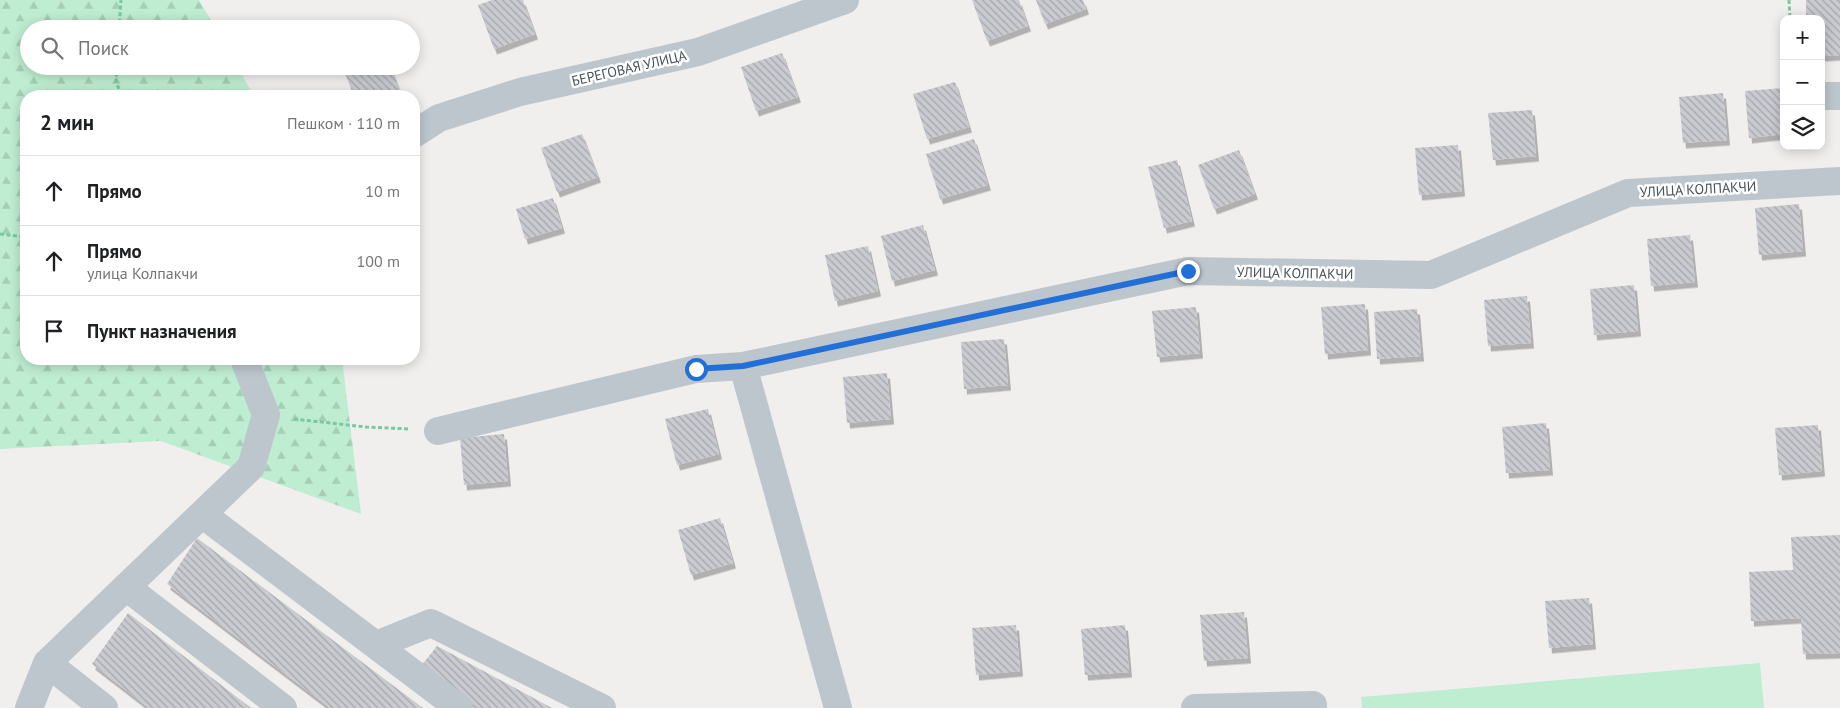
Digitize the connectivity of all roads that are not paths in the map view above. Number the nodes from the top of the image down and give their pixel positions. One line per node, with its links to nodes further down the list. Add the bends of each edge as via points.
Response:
1 (845, 0): 2 (street, БЕРЕГОВАЯ УЛИЦА, via 698,52 520,92 439,118)
2 (420, 130)
3 (1840, 181): 5 (street, УЛИЦА КОЛПАКЧИ, via 1628,193 1431,275 1188,271)
4 (246, 365): 7 (street, via 266,416 251,467)
5 (743, 366): 6 (street, УЛИЦА КОЛПАКЧИ, via 696,369); 17 (street)
6 (438, 431)
7 (202, 514): 8 (street); 9 (street)
8 (126, 587): 10 (street); 14 (street)
9 (376, 645): 15 (street); 16 (street, via 431,623)
10 (47, 663): 12 (street); 13 (street)
11 (1313, 705): 18 (street)
12 (29, 708)
13 (104, 708)
14 (283, 708)
15 (459, 708)
16 (602, 708)
17 (838, 708)
18 (1195, 708)

